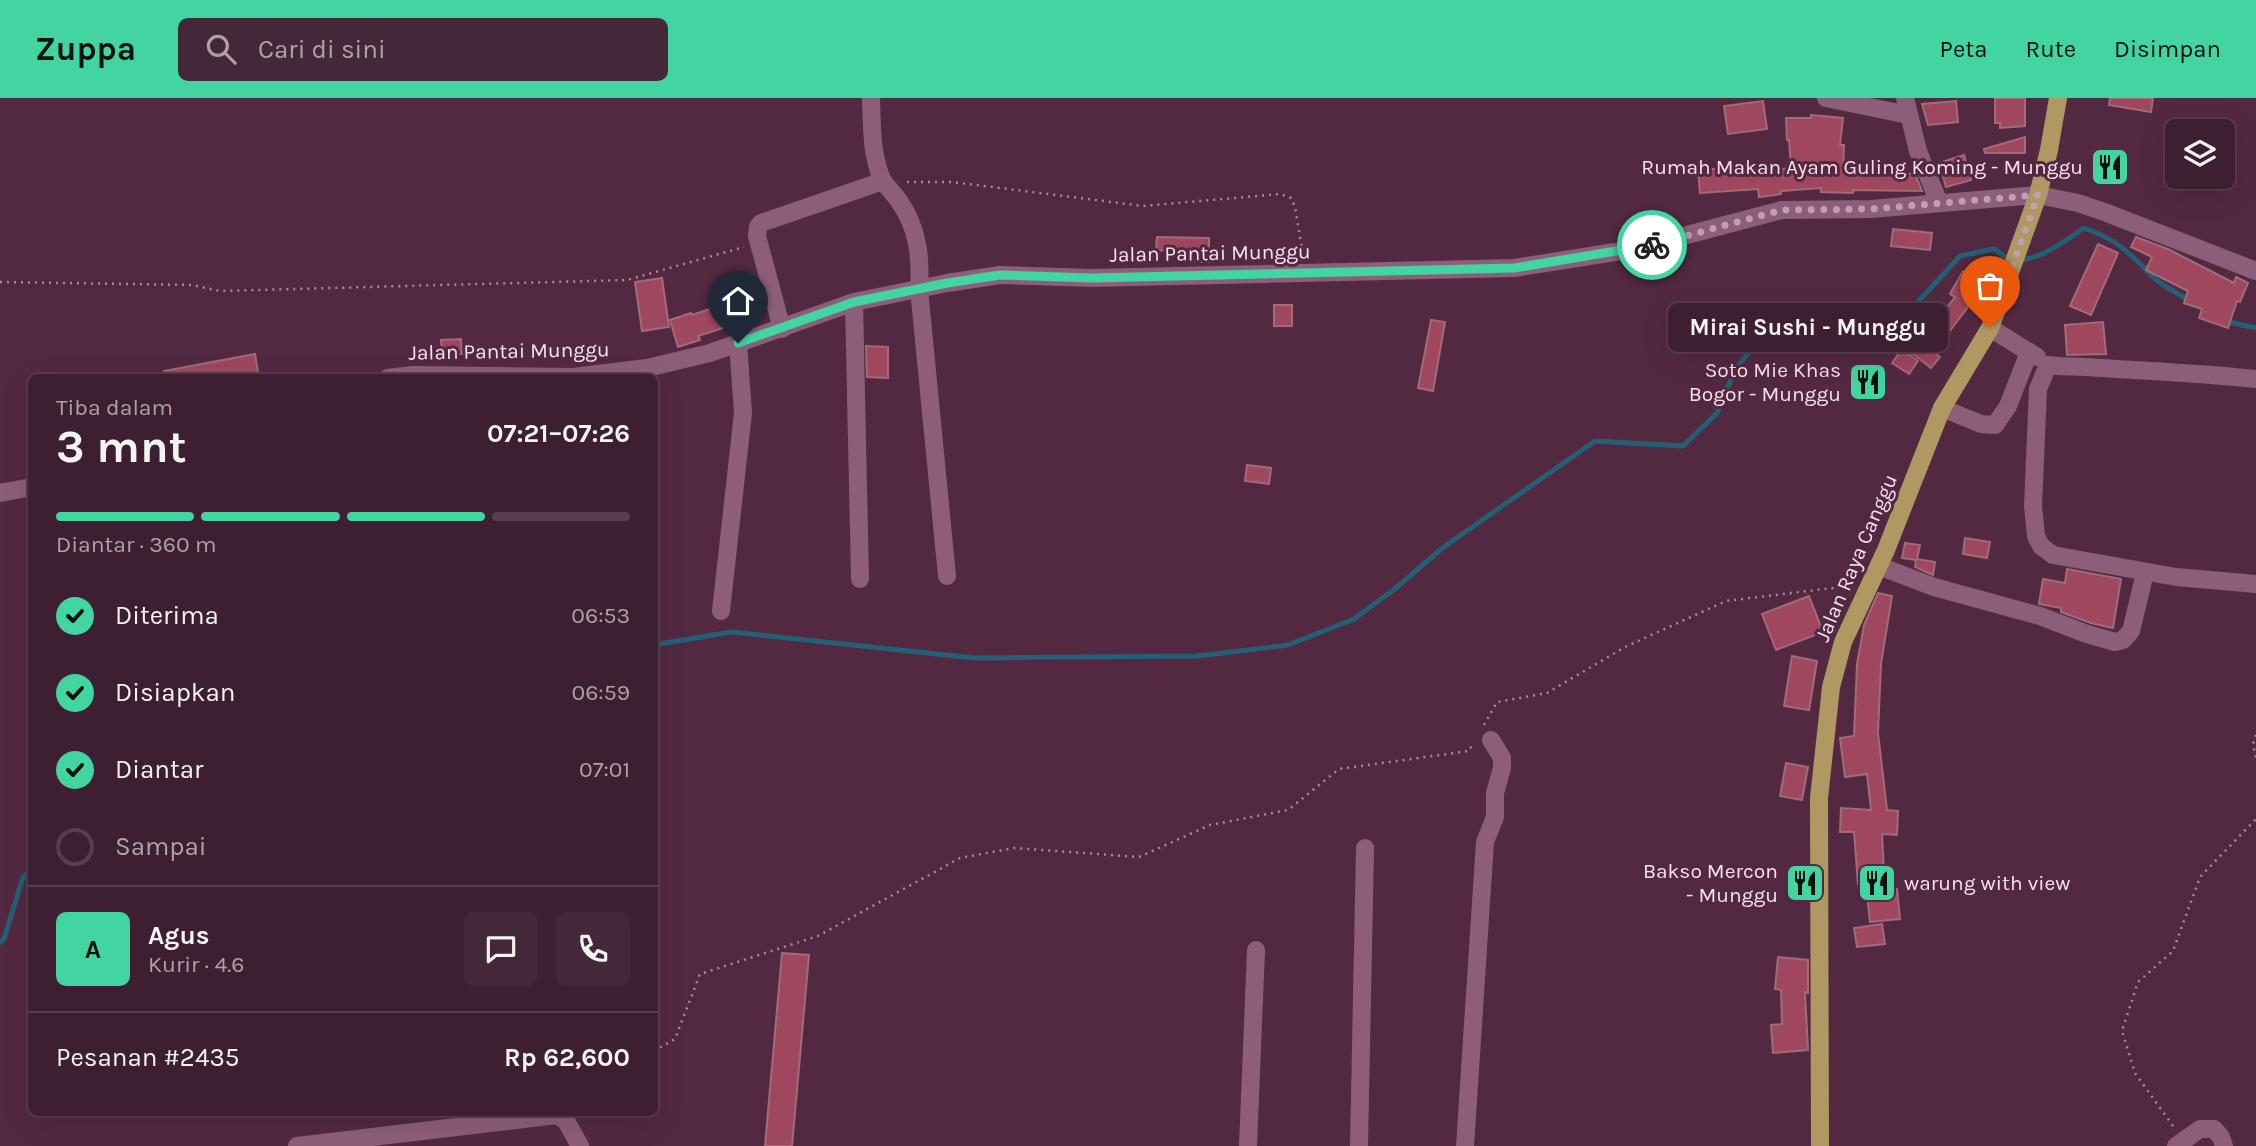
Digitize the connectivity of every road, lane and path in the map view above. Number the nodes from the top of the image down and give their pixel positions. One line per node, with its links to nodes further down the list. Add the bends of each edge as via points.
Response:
1 (871, 98): 5 (street, via 873,140)
2 (1826, 98): 4 (street)
3 (2057, 98): 6 (main road, Jalan Raya Canggu)
4 (1907, 106): 7 (street, via 1918,151)
5 (883, 181): 8 (street, via 761,223); 10 (path, via 952,182 1143,206 1280,194 1291,198 1295,208); 12 (street, via 914,227)
6 (2038, 195): 7 (street, Jalan Pantai Munggu); 9 (street, Jalan Pantai Munggu, via 2107,212); 14 (main road, Jalan Raya Canggu)
7 (1939, 203): 10 (street, Jalan Pantai Munggu, via 1782,210 1633,249 1514,268)
8 (759, 243): 11 (path, via 626,280 220,292 192,285); 15 (street)
9 (2256, 271)
10 (1307, 274): 12 (street, Jalan Pantai Munggu, via 1000,275)
11 (0, 282)
12 (919, 289): 13 (street, Jalan Pantai Munggu); 26 (street)
13 (854, 302): 15 (street, Jalan Pantai Munggu); 27 (street)
14 (1990, 328): 17 (street); 21 (main road, Jalan Raya Canggu)
15 (782, 329): 16 (street, Jalan Pantai Munggu)
16 (738, 343): 19 (street, Jalan Pantai Munggu, via 647,368); 30 (street, via 743,413)
17 (2029, 352): 18 (street); 21 (street, via 2008,406 1995,425)
18 (2048, 365): 20 (street); 25 (street, via 2038,389 2035,459 2034,523 2041,546 2053,555)
19 (598, 374)
20 (2256, 379)
21 (1941, 408): 24 (main road, Jalan Raya Canggu)
22 (28, 488): 23 (street)
23 (0, 493)
24 (1879, 566): 25 (street, via 2115,642 2131,631); 28 (main road, Jalan Raya Canggu)
25 (2145, 573): 29 (street)
26 (947, 576)
27 (860, 579)
28 (1870, 584): 32 (path, via 1726,601 1625,647 1547,693 1497,702); 46 (main road, Jalan Raya Canggu, via 1843,642 1831,687 1819,798)
29 (2256, 584)
30 (721, 611)
31 (2256, 735): 33 (path)
32 (1482, 737): 37 (path, via 1469,751 1339,769 1287,810 1210,825 1139,857 1014,848 960,858 818,936 700,974 675,1039); 45 (street, via 1502,758 1502,768 1495,817 1485,842)
33 (2256, 758)
34 (2256, 819): 40 (path, via 2200,877 2173,951 2138,982 2122,1031 2135,1073)
35 (1365, 848): 44 (street)
36 (1256, 950): 43 (street)
37 (658, 1049)
38 (549, 1116): 41 (street)
39 (558, 1116): 42 (street)
40 (2180, 1143): 47 (street, via 2200,1129 2214,1129)
41 (297, 1146)
42 (580, 1146)
43 (1248, 1146)
44 (1360, 1146)
45 (1465, 1146)
46 (1820, 1146)
47 (2224, 1146)

